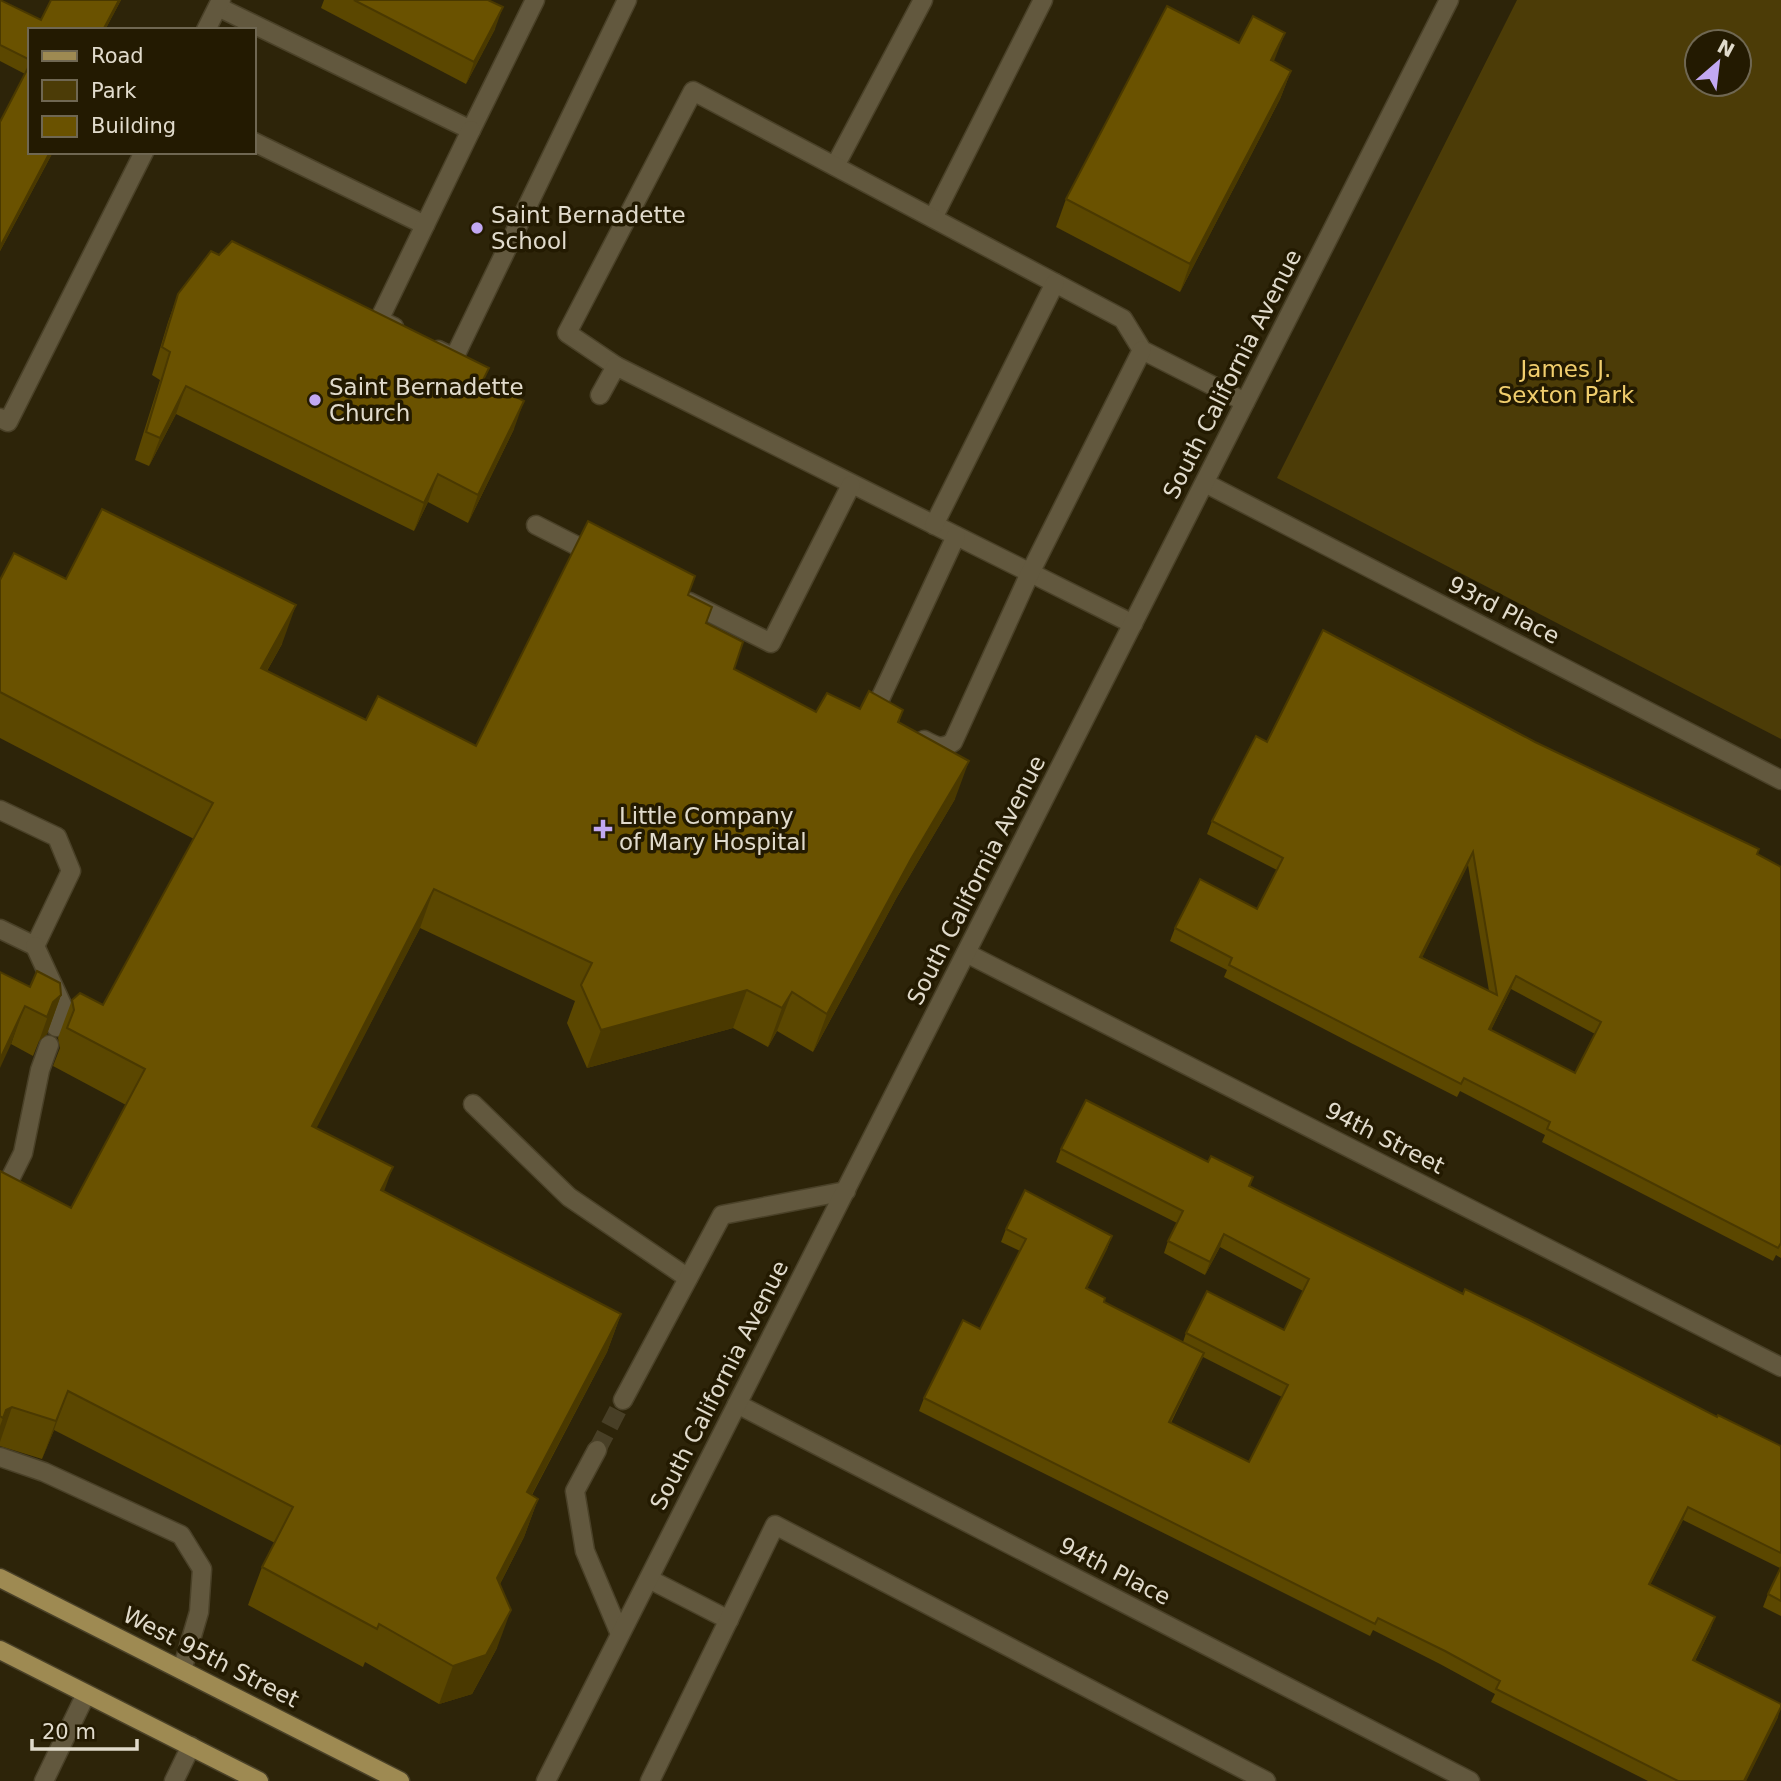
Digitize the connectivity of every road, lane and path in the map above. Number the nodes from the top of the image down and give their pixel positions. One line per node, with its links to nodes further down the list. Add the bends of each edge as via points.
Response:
1 (535, 0): 8 (street)
2 (627, 0): 13 (street, via 454,358 379,320)
3 (923, 0): 11 (street)
4 (1043, 0): 12 (street)
5 (1449, 0): 18 (street, South California Avenue)
6 (220, 4): 7 (street); 8 (street)
7 (207, 28)
8 (471, 130): 13 (street)
9 (256, 143): 13 (street)
10 (143, 154): 19 (street)
11 (835, 166): 12 (street); 16 (street, via 694,91 567,333)
12 (933, 218): 14 (street)
13 (425, 225)
14 (1055, 283): 15 (street, via 1124,319); 23 (street)
15 (1142, 350): 18 (street); 26 (street)
16 (615, 366): 17 (street); 21 (street)
17 (600, 395)
18 (1245, 402): 20 (street, South California Avenue)
19 (4, 420)
20 (1205, 483): 28 (street, South California Avenue); 29 (street, 93rd Place)
21 (851, 485): 23 (street); 27 (street, via 771,643)
22 (536, 525): 25 (street)
23 (934, 525): 24 (street)
24 (956, 536): 26 (street); 26 (street, via 880,699 881,715 902,729 938,747 953,742)
25 (610, 562)
26 (1030, 573): 28 (street)
27 (672, 593)
28 (1133, 624): 33 (street, South California Avenue)
29 (1781, 780)
30 (0, 810): 32 (street, via 57,837 71,871)
31 (0, 929): 32 (street)
32 (35, 946): 34 (street, via 64,1009)
33 (966, 953): 37 (street, South California Avenue); 40 (street, 94th Street)
34 (56, 1027)
35 (49, 1045): 38 (street, via 23,1153)
36 (473, 1104): 39 (street, via 569,1197)
37 (846, 1191): 39 (street, via 722,1216); 42 (street, South California Avenue)
38 (0, 1199)
39 (688, 1278): 41 (street)
40 (1781, 1367)
41 (624, 1400)
42 (737, 1404): 46 (street, South California Avenue); 60 (street, 94th Place)
43 (597, 1450): 48 (street, via 575,1491 585,1551)
44 (0, 1457): 50 (street, via 44,1472 181,1535 202,1569 199,1612)
45 (0, 1578): 50 (main road, West 95th Street)
46 (649, 1579): 47 (street); 48 (street, South California Avenue)
47 (729, 1620): 58 (street); 59 (street, via 775,1525)
48 (620, 1634): 57 (street, South California Avenue)
49 (0, 1650): 51 (main road)
50 (182, 1670): 56 (main road, West 95th Street)
51 (86, 1693): 52 (main road); 53 (street)
52 (191, 1746): 54 (street); 55 (main road)
53 (44, 1781)
54 (174, 1781)
55 (259, 1781)
56 (400, 1781)
57 (546, 1781)
58 (650, 1781)
59 (1266, 1781)
60 (1470, 1781)

